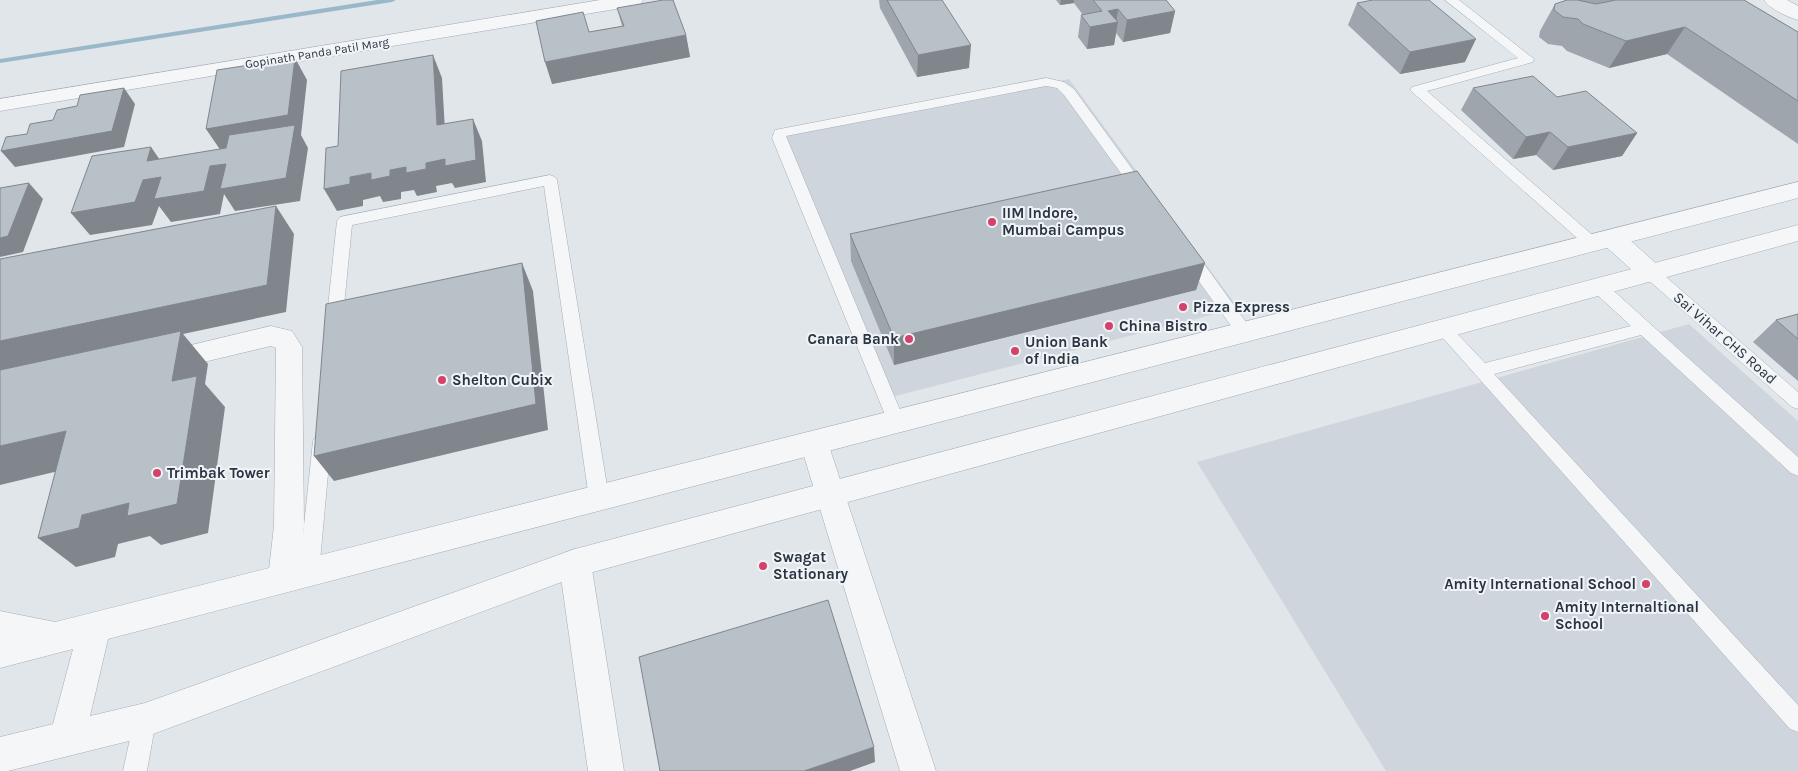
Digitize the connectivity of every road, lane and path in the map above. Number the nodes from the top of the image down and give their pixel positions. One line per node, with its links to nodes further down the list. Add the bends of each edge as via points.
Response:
1 (634, 0): 5 (street, Gopinath Panda Patil Marg)
2 (1451, 0): 9 (lane, via 1528,59 1418,90)
3 (1773, 0): 4 (street)
4 (1798, 14)
5 (0, 105)
6 (1798, 190): 9 (street)
7 (1150, 202): 20 (lane, via 1069,92 1055,83 1046,82 780,133 779,138)
8 (1798, 233): 11 (street)
9 (1602, 241): 11 (street); 15 (street)
10 (1179, 242): 15 (lane)
11 (1652, 273): 12 (street); 19 (lane, Sai Vihar CHS Road)
12 (1599, 287): 13 (lane); 14 (street)
13 (1646, 328): 18 (lane); 23 (lane)
14 (1444, 329): 18 (lane); 24 (street)
15 (1245, 333): 20 (street)
16 (332, 346): 25 (lane, via 345,221 550,180)
17 (136, 368): 27 (street, via 271,336 283,338 289,347 289,526)
18 (1482, 371): 33 (lane)
19 (1798, 402)
20 (896, 422): 22 (street)
21 (324, 423): 27 (lane)
22 (814, 443): 24 (street); 25 (street)
23 (1798, 468)
24 (831, 494): 26 (street); 38 (street)
25 (598, 498): 27 (street)
26 (575, 563): 32 (street); 37 (street)
27 (297, 575): 29 (street)
28 (0, 626): 30 (street)
29 (96, 627): 30 (street); 34 (street)
30 (58, 637): 31 (street)
31 (0, 652)
32 (145, 720): 34 (street); 36 (lane)
33 (1798, 721)
34 (67, 739): 35 (street)
35 (0, 755)
36 (135, 771)
37 (606, 771)
38 (918, 771)

